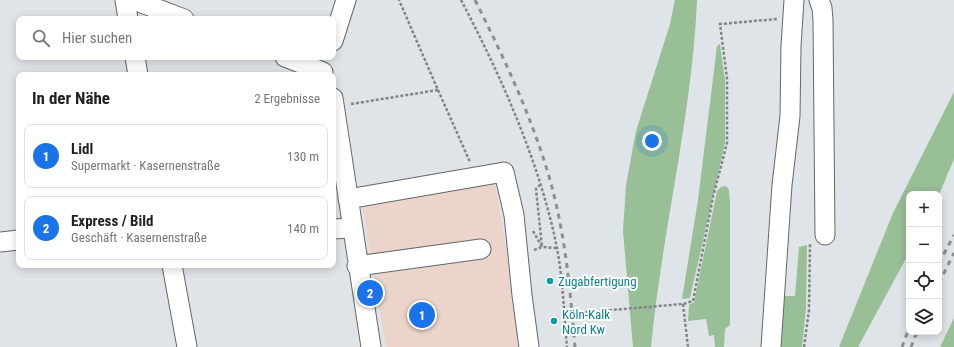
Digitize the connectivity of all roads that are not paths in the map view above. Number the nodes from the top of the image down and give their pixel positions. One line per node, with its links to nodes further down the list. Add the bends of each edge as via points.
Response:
1 (125, 0): 6 (street)
2 (134, 0): 7 (street)
3 (346, 0): 8 (street)
4 (819, 0): 17 (street, via 823,20)
5 (793, 9): 26 (street, via 790,116 782,185)
6 (128, 16)
7 (176, 16)
8 (336, 32)
9 (136, 60): 12 (street)
10 (296, 60): 11 (street)
11 (325, 68)
12 (138, 72)
13 (336, 116): 14 (street)
14 (348, 199): 15 (street); 25 (street, via 504,172 514,215)
15 (352, 228): 16 (street); 21 (street)
16 (336, 229)
17 (825, 235)
18 (16, 240): 19 (street)
19 (0, 242)
20 (481, 249): 21 (street)
21 (357, 266): 24 (street)
22 (173, 268): 23 (street)
23 (187, 347)
24 (370, 347)
25 (529, 347)
26 (771, 347)

